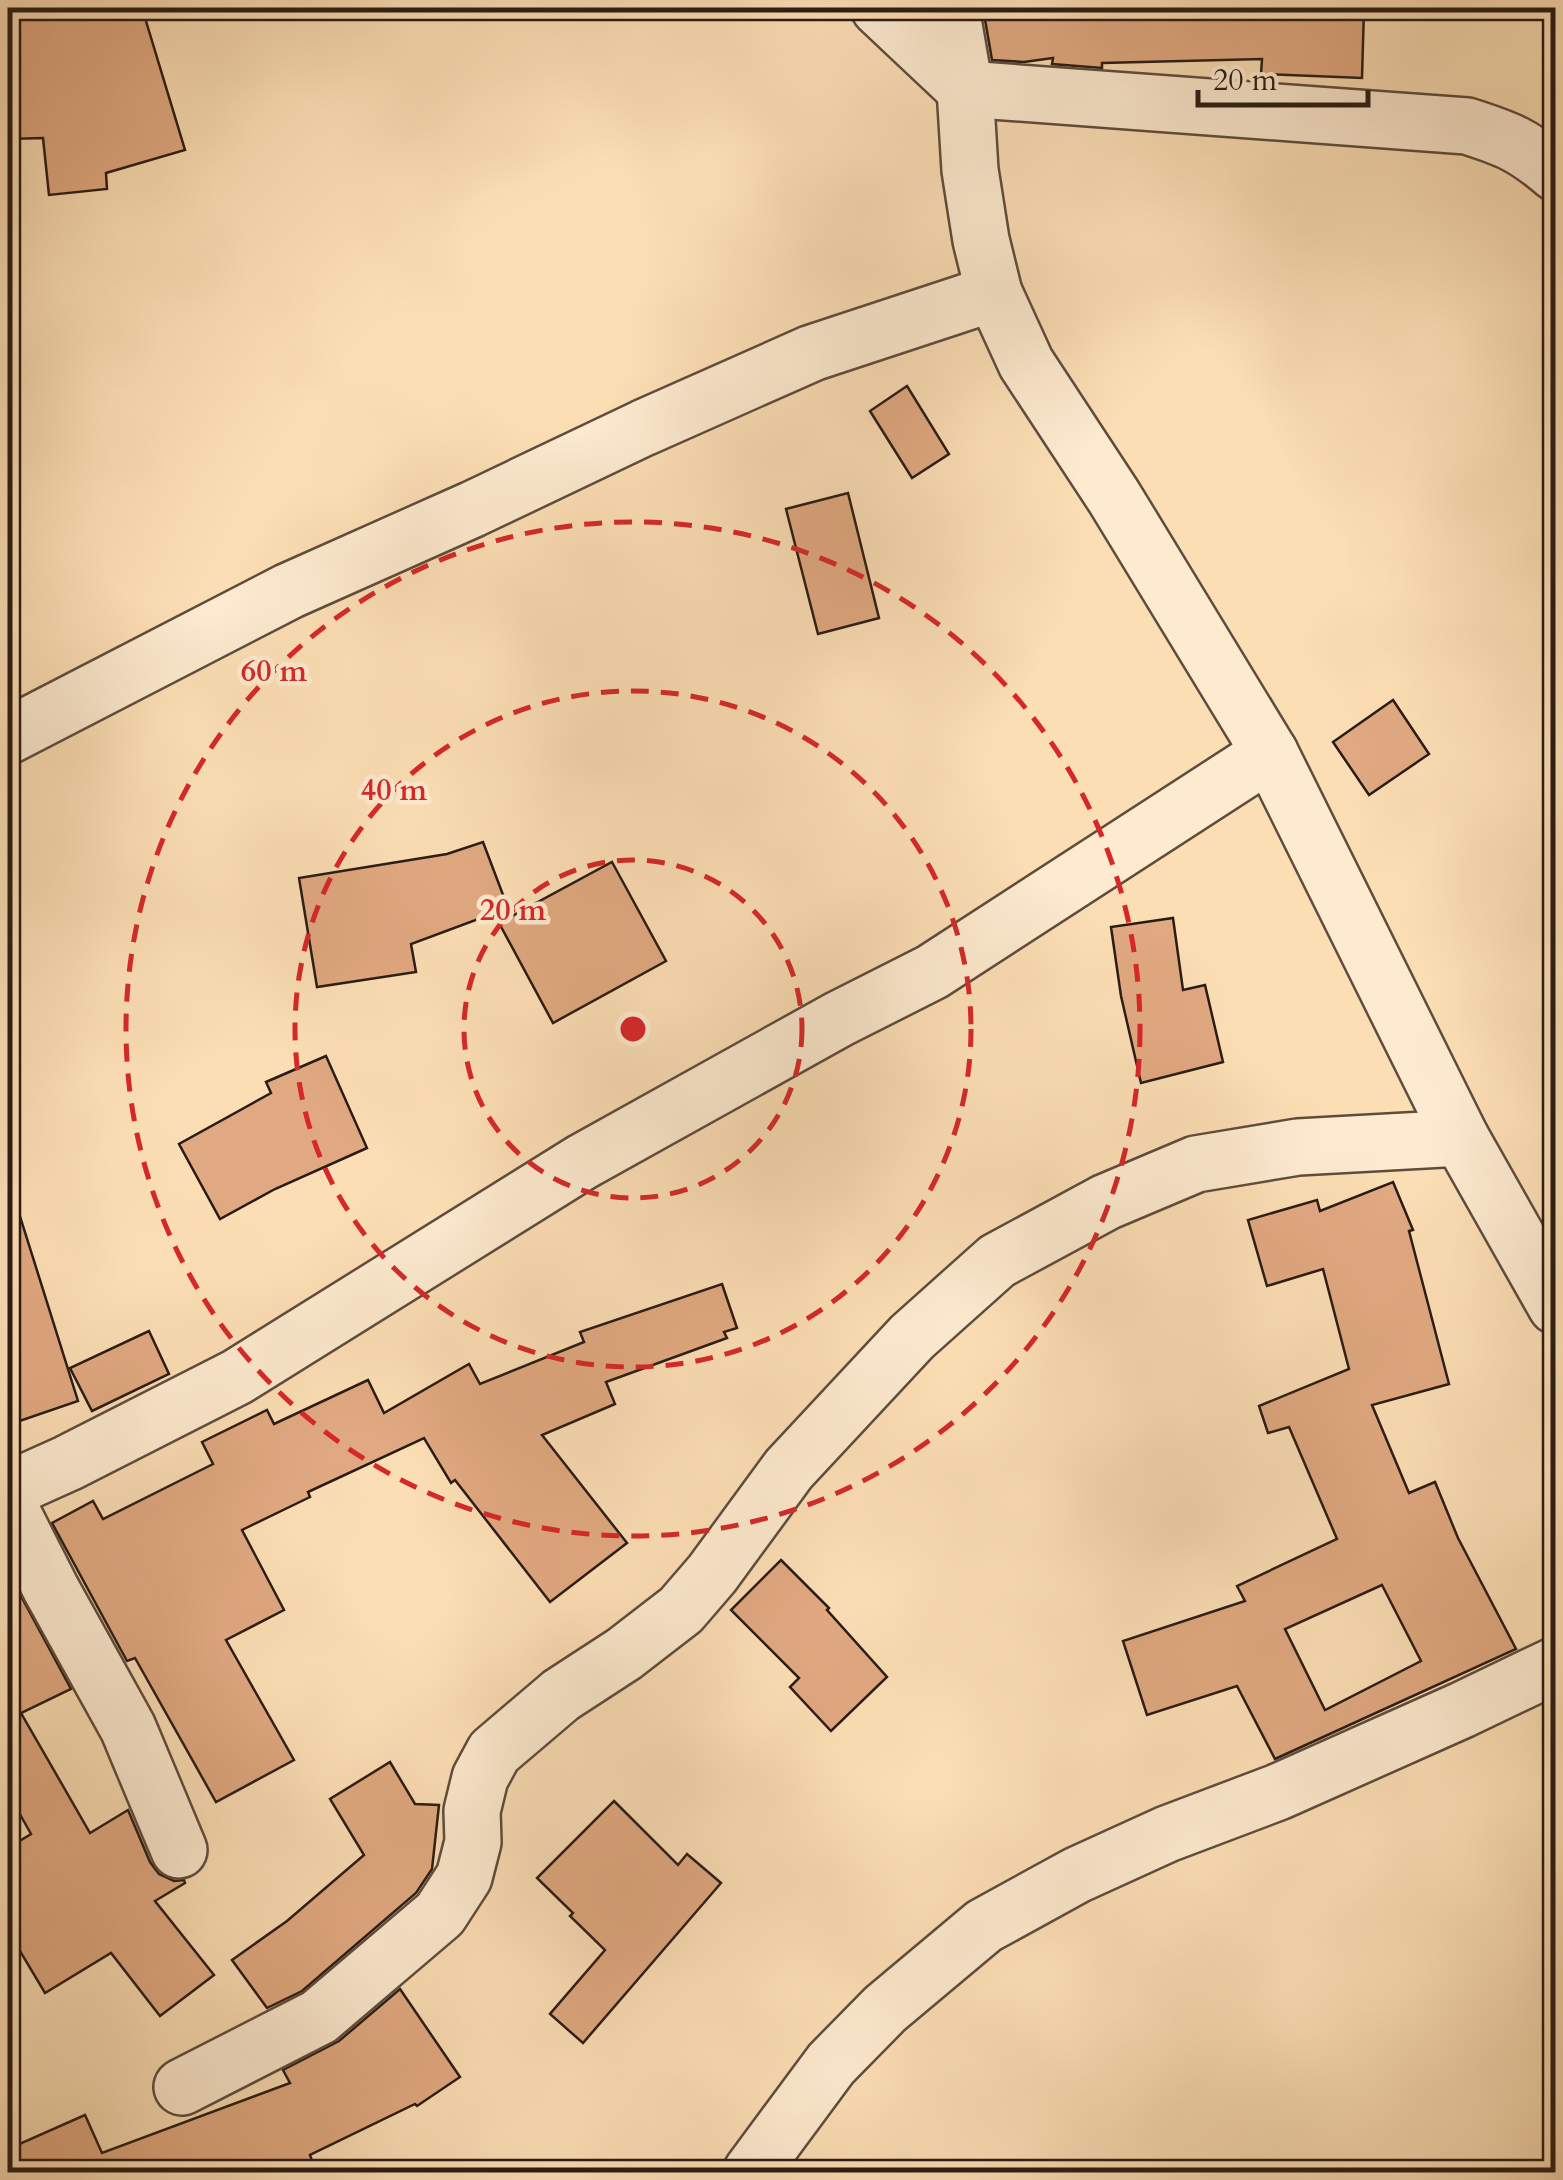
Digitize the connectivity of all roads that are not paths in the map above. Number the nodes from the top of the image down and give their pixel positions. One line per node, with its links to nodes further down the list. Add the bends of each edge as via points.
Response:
1 (879, 8): 3 (street)
2 (951, 8): 3 (street)
3 (964, 89): 4 (street, via 1467,126 1528,150); 5 (street, via 980,240)
4 (1556, 173)
5 (994, 293): 6 (street, via 812,353 660,421 289,591); 7 (street, via 1026,363)
6 (8, 736)
7 (1270, 753): 8 (street); 10 (street, via 932,972 582,1162 237,1377)
8 (1462, 1138): 9 (street); 14 (street, via 1298,1147 1196,1164 1106,1202 996,1261 912,1337 790,1469 681,1610 494,1752 472,1811 464,1878 440,1914 319,2017)
9 (1556, 1306)
10 (8, 1490)
11 (8, 1504): 13 (street, via 128,1728)
12 (1556, 1665): 15 (street, via 1078,1874 984,1926 884,2009 831,2064)
13 (179, 1850)
14 (182, 2087)
15 (751, 2172)

